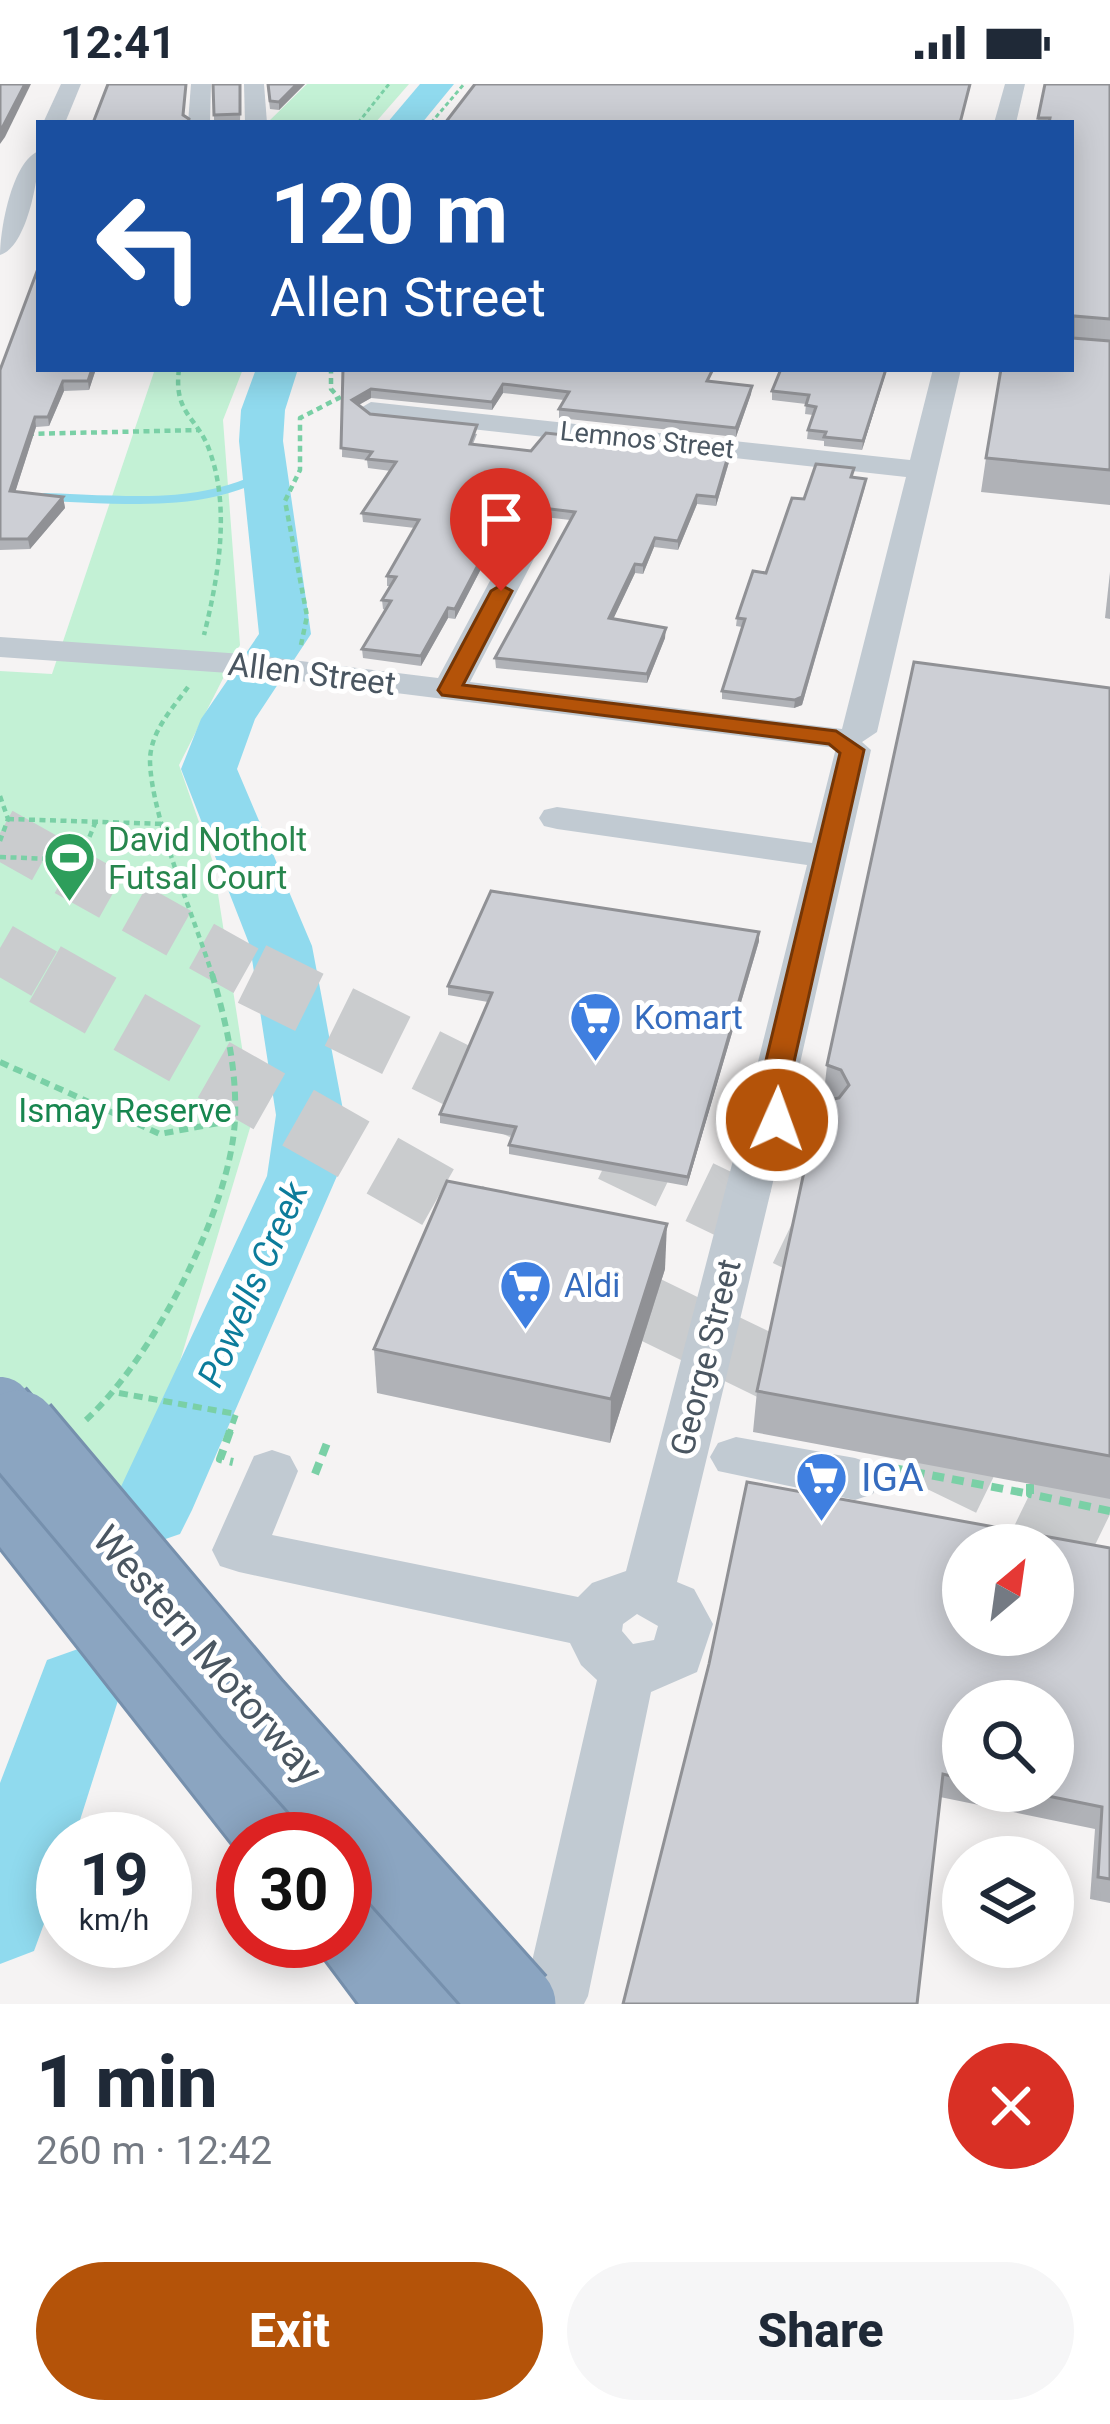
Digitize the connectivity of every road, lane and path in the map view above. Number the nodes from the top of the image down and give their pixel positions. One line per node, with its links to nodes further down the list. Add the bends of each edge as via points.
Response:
1 (71, 84): 7 (street)
2 (201, 84): 8 (street)
3 (254, 84): 9 (street)
4 (389, 84): 10 (path)
5 (464, 84): 11 (path)
6 (1015, 84): 12 (street)
7 (55, 120)
8 (200, 120)
9 (256, 120)
10 (360, 120)
11 (433, 120)
12 (1006, 120)
13 (36, 165): 14 (street)
14 (0, 248)
15 (178, 372): 19 (path, via 174,396)
16 (331, 372): 25 (path, via 338,398 300,418 300,470 285,500 307,616)
17 (946, 372): 21 (street, George Street)
18 (370, 410): 21 (street, Lemnos Street)
19 (198, 430): 20 (path); 24 (path, via 218,488 216,589)
20 (22, 434)
21 (923, 470): 27 (street, George Street)
22 (524, 549): 26 (street)
23 (0, 647): 24 (street, Allen Street)
24 (181, 657): 25 (street, Allen Street); 32 (path, via 189,685 152,744)
25 (297, 661): 26 (street, Allen Street)
26 (449, 690): 27 (street, Allen Street)
27 (849, 740): 35 (street, George Street)
28 (0, 796): 30 (path)
29 (556, 818): 35 (street)
30 (8, 819): 31 (path); 33 (path)
31 (96, 820): 32 (path); 34 (path, via 80,860)
32 (164, 824): 37 (path, via 215,996)
33 (0, 841)
34 (0, 857)
35 (828, 857): 47 (street, George Street, via 783,1117)
36 (0, 1062): 37 (path, via 160,1134)
37 (235, 1120): 38 (path, via 225,1173 192,1258)
38 (118, 1394): 40 (path); 41 (path)
39 (0, 1409): 51 (highway, Western Motorway, bridge, via 252,1709)
40 (236, 1414)
41 (83, 1423)
42 (736, 1457): 44 (street)
43 (272, 1471): 48 (street, via 239,1550)
44 (855, 1479): 46 (path, via 898,1466)
45 (0, 1492): 49 (highway, Western Motorway)
46 (1110, 1511)
47 (648, 1592): 48 (street, via 608,1600); 48 (street, via 675,1605 686,1635 669,1662 645,1670)
48 (611, 1646): 51 (street)
49 (259, 1812)
50 (372, 1951): 52 (highway)
51 (535, 2000)
52 (416, 2004)

